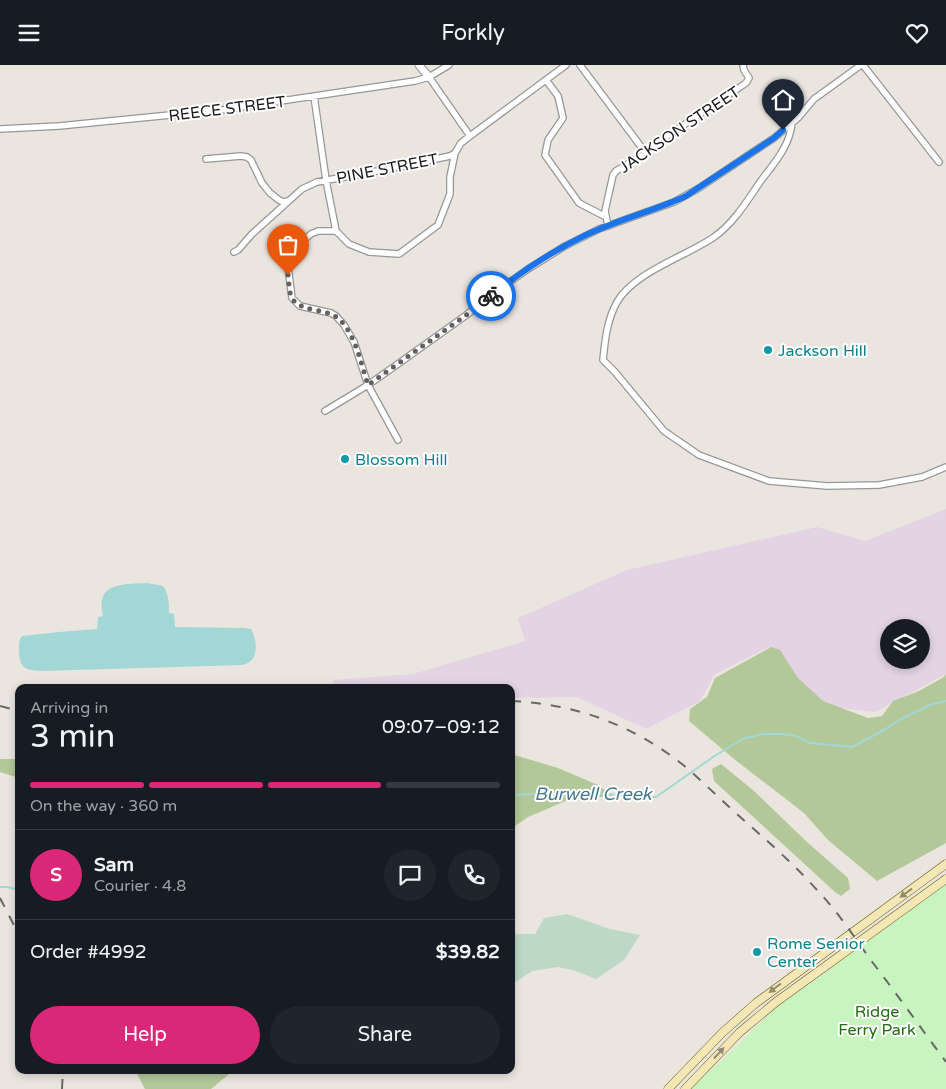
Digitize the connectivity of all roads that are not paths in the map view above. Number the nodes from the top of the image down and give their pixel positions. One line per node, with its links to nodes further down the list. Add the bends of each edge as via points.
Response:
1 (419, 65): 7 (street)
2 (449, 65): 7 (street, REECE STREET)
3 (566, 65): 8 (street, PINE STREET)
4 (580, 65): 13 (street)
5 (743, 65): 13 (street, JACKSON STREET, via 749,78 746,83)
6 (862, 65): 10 (street, via 814,99); 16 (street)
7 (428, 77): 9 (street, REECE STREET); 12 (street)
8 (546, 80): 12 (street, PINE STREET); 19 (street, via 558,96 564,118 548,140 545,155 579,203)
9 (314, 96): 11 (street, REECE STREET, via 221,110); 17 (street)
10 (792, 123): 20 (street, via 686,196); 26 (street, via 785,147 729,224 715,237 653,271 622,294 606,329 603,360 664,431 699,455 769,481 827,486 879,485 922,477)
11 (0, 129)
12 (470, 136): 14 (street, PINE STREET, via 460,143)
13 (645, 152): 19 (street, JACKSON STREET, via 613,175)
14 (455, 153): 17 (street, PINE STREET); 21 (street, via 450,194 438,225 398,254 369,252 349,244)
15 (206, 159): 18 (street, via 247,157 270,193 283,202)
16 (938, 163)
17 (326, 180): 18 (street, PINE STREET, via 307,186); 21 (street)
18 (288, 201): 22 (street, PINE STREET)
19 (606, 217): 20 (street, JACKSON STREET)
20 (608, 226): 23 (street, via 582,237 528,269)
21 (336, 231): 23 (street, via 318,231 298,245 288,260 290,293 300,306 331,313 344,325 354,342)
22 (234, 252)
23 (368, 385): 24 (street); 25 (street)
24 (325, 411)
25 (398, 440)
26 (946, 467)
27 (946, 864): 29 (main road, one-way to 29, via 756,1003)
28 (946, 879): 30 (main road, one-way to 28, via 735,1037 771,1006)
29 (668, 1089)
30 (686, 1089)

